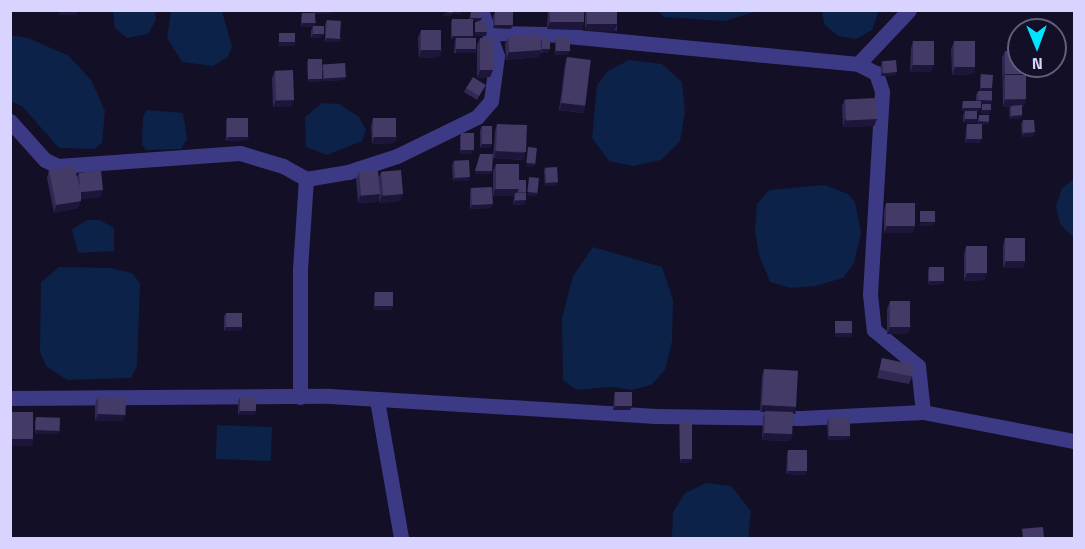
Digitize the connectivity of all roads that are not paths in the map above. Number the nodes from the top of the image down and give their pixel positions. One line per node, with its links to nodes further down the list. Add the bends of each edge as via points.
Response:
1 (481, 10): 3 (street)
2 (909, 10): 4 (street)
3 (491, 33): 4 (street, via 803,56 837,64); 6 (street, via 497,56 495,81 491,101 477,117 398,156 348,172)
4 (858, 64): 10 (street, via 876,73 882,92 870,294 874,330 918,366)
5 (10, 122): 6 (street, via 45,160 58,166 240,153 283,166)
6 (306, 179): 7 (street, via 300,269)
7 (300, 397): 8 (street); 9 (street)
8 (10, 398)
9 (377, 400): 10 (street, via 655,416 801,418); 12 (street)
10 (923, 412): 11 (street)
11 (1074, 441)
12 (401, 538)

